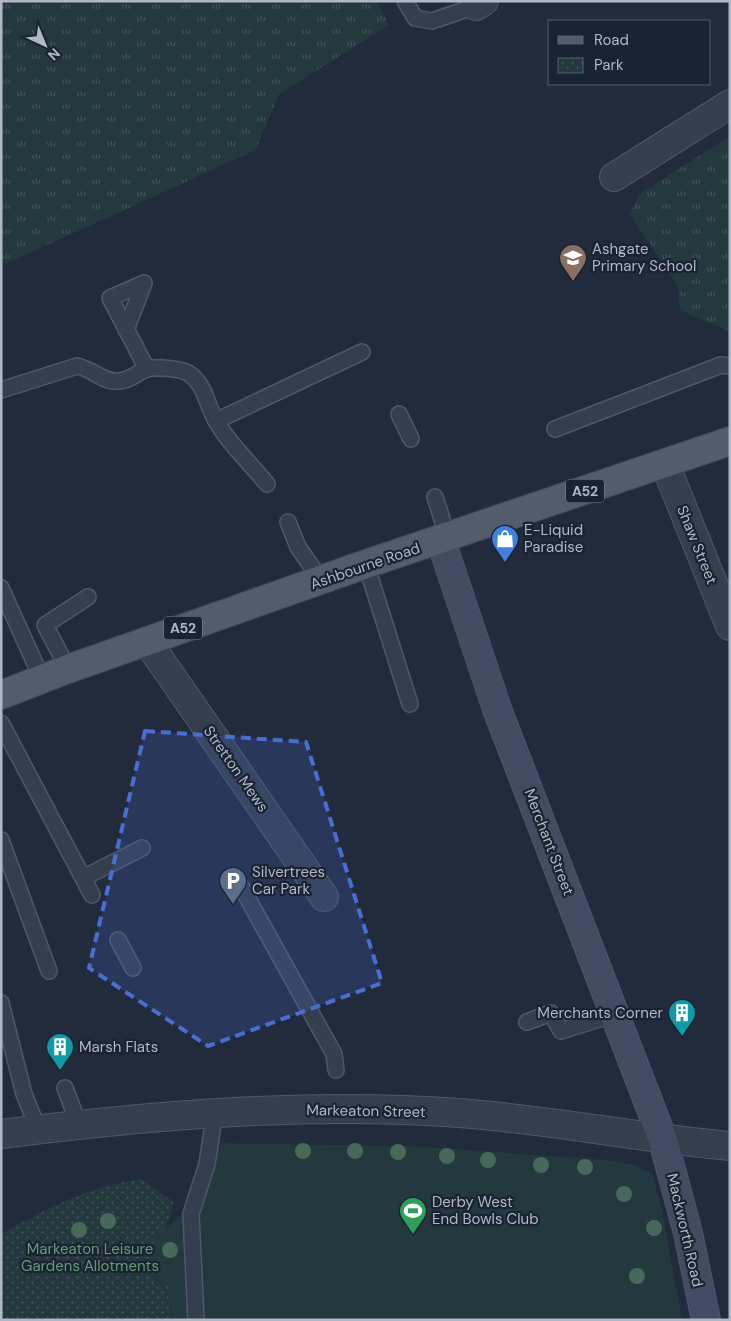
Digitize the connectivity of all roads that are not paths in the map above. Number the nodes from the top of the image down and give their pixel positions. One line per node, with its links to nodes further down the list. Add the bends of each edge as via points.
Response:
1 (405, 1): 2 (lane, via 414,18 432,21)
2 (480, 4)
3 (730, 104): 4 (street)
4 (614, 177)
5 (126, 330): 8 (lane)
6 (362, 352): 11 (lane)
7 (730, 366): 12 (lane, via 721,365)
8 (147, 369): 9 (lane, via 129,379 109,381 77,366); 11 (lane, via 187,372 198,381)
9 (1, 390)
10 (400, 414): 13 (lane)
11 (216, 421): 16 (lane)
12 (555, 429)
13 (411, 439)
14 (730, 441): 15 (main road, Ashbourne Road / A52)
15 (665, 464): 19 (main road, Ashbourne Road / A52); 24 (street, Shaw Street)
16 (268, 484)
17 (435, 497): 19 (lane)
18 (288, 522): 21 (lane, via 298,547)
19 (444, 539): 20 (main road, Ashbourne Road / A52); 41 (street, Merchant Street, via 497,709)
20 (366, 564): 21 (main road, Ashbourne Road / A52); 29 (lane)
21 (321, 580): 25 (main road, Ashbourne Road / A52)
22 (1, 588): 27 (lane)
23 (88, 597): 26 (lane, via 45,625)
24 (730, 626)
25 (147, 641): 26 (main road, Ashbourne Road / A52); 36 (street, Stretton Mews)
26 (68, 668): 27 (main road, Ashbourne Road / A52)
27 (42, 679): 28 (main road, Ashbourne Road / A52)
28 (1, 695)
29 (410, 704)
30 (1, 723): 33 (lane)
31 (1, 840): 39 (lane)
32 (142, 848): 33 (lane)
33 (83, 878): 35 (lane)
34 (238, 881): 43 (lane, via 334,1054)
35 (92, 895)
36 (324, 897)
37 (118, 940): 38 (lane)
38 (133, 968)
39 (50, 971)
40 (1, 1003): 47 (lane, via 24,1094)
41 (615, 1014): 42 (lane, via 560,1031 552,1013); 49 (street, Merchant Street)
42 (527, 1022)
43 (336, 1070)
44 (65, 1088): 46 (lane)
45 (215, 1112): 46 (street, Markeaton Street); 49 (street, Markeaton Street, via 338,1103 460,1113); 51 (lane, via 207,1164 191,1214)
46 (79, 1125): 47 (street, Markeaton Street)
47 (38, 1129): 48 (street, Markeaton Street)
48 (1, 1134)
49 (663, 1140): 50 (street, Markeaton Street); 52 (street, Mackworth Road, via 688,1233)
50 (730, 1146)
51 (196, 1320)
52 (706, 1320)

